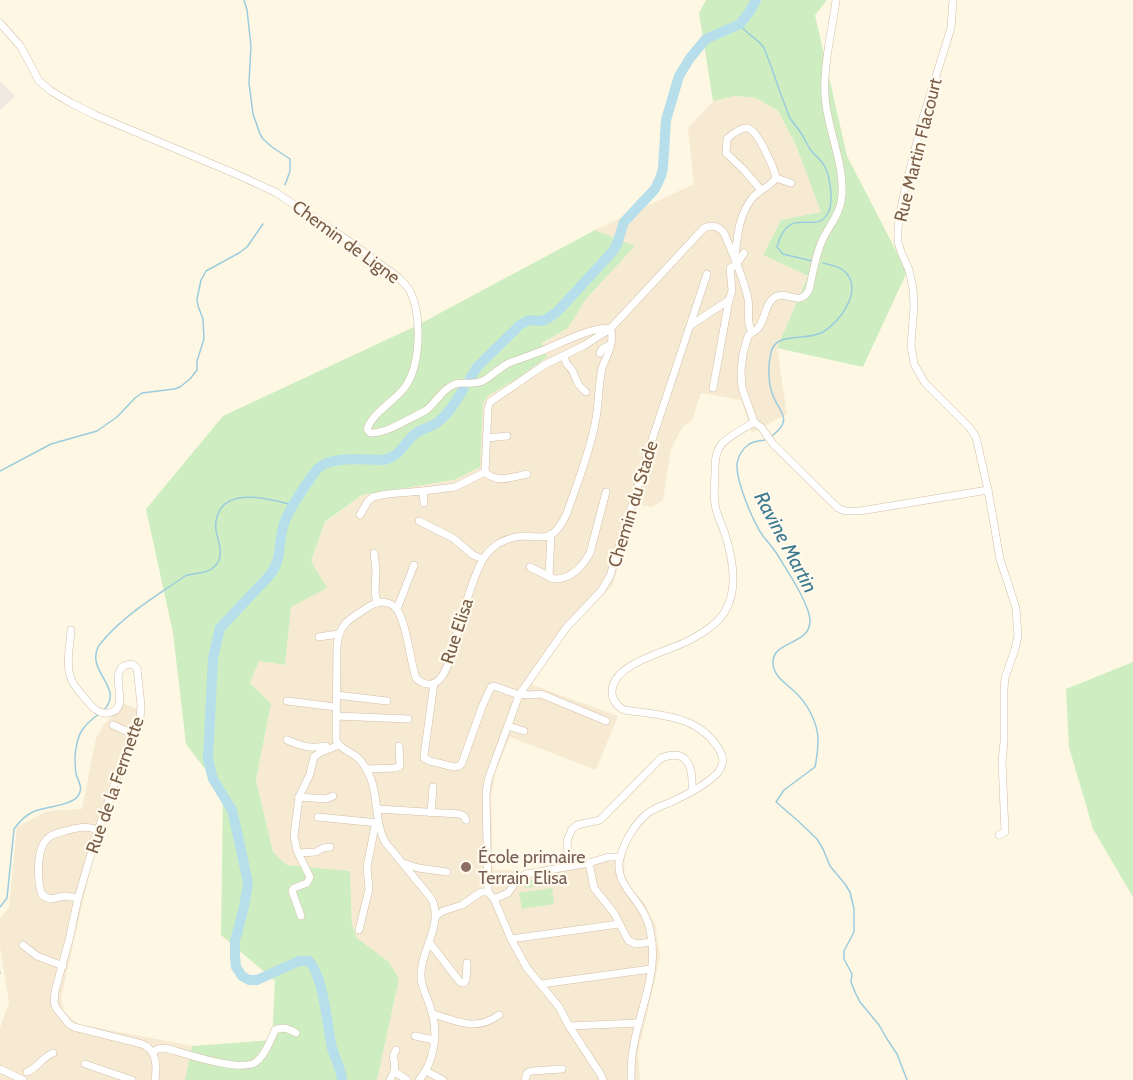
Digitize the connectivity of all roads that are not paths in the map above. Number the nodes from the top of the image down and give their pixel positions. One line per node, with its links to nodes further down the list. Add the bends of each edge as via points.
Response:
1 (836, 0): 13 (street, via 825,104 841,173 839,212 822,241 807,294 775,297 759,328)
2 (953, 0): 24 (street, Rue Martin Flacourt, via 951,28 903,198 898,242 913,288 914,364 925,383 973,432)
3 (0, 23): 12 (street, Chemin de Ligne, via 21,47 39,81 51,91 94,115 274,192 398,276 410,291 415,307 414,371 406,386 371,421 367,429 370,433 425,411 456,383 477,384 508,363 587,333)
4 (776, 178): 5 (street); 6 (street); 6 (street, via 753,132 747,128 730,136 726,153)
5 (791, 183)
6 (760, 190): 8 (street, via 742,216)
7 (744, 253): 8 (street)
8 (735, 262): 10 (street, via 730,268); 12 (street, via 722,230 714,226 704,228); 13 (street, via 748,299)
9 (707, 274): 11 (street, Chemin du Stade)
10 (729, 300): 11 (street); 17 (street)
11 (691, 325): 43 (street, Chemin du Stade, via 610,576 566,628)
12 (610, 329): 14 (street); 16 (street)
13 (752, 332): 19 (street, via 746,340 741,372 742,388)
14 (610, 345): 15 (street); 30 (street, via 602,369 592,439 570,512)
15 (600, 353)
16 (564, 356): 18 (street, via 576,382); 21 (street, via 490,402)
17 (713, 388)
18 (586, 392)
19 (754, 422): 24 (street, via 844,511); 59 (street, via 724,442 716,458 715,503 730,552 734,583 723,614 710,628 686,642 636,663 613,684 617,707 685,720 712,738 723,755 722,767)
20 (507, 436): 21 (street)
21 (487, 438): 22 (street)
22 (485, 472): 23 (street, via 501,479); 25 (street, via 455,487)
23 (527, 474)
24 (988, 490): 68 (street, Rue Martin Flacourt, via 1000,559 1018,620 1018,636 1004,689 1005,832)
25 (423, 492): 27 (street); 28 (street, via 373,497)
26 (606, 492): 35 (street, via 589,556 574,573 562,579)
27 (424, 503)
28 (360, 515)
29 (419, 521): 32 (street)
30 (551, 534): 32 (street, Rue Elisa, via 511,537 494,546); 35 (street)
31 (374, 553): 36 (street)
32 (483, 559): 41 (street, Rue Elisa, via 449,662)
33 (414, 565): 37 (street)
34 (530, 567): 35 (street)
35 (549, 577)
36 (378, 603): 37 (street, via 389,603); 39 (street, via 353,616)
37 (397, 609): 41 (street, Rue Elisa, via 416,678 427,685)
38 (71, 630): 53 (street, Rue de la Fermette, via 71,679 94,709 115,712 121,696 119,674 128,664 137,668 141,705)
39 (338, 634): 40 (street); 42 (street)
40 (319, 637)
41 (434, 683): 43 (street, via 423,756 454,767 462,763 491,687)
42 (336, 695): 45 (street); 46 (street)
43 (519, 695): 49 (street, via 538,693); 51 (street, Chemin du Stade)
44 (287, 701): 46 (street)
45 (387, 701)
46 (336, 707): 47 (street)
47 (336, 716): 48 (street); 55 (street)
48 (408, 719)
49 (606, 721)
50 (113, 725): 53 (street)
51 (508, 726): 52 (street); 76 (street, Chemin du Stade, via 486,796)
52 (524, 731)
53 (135, 735): 67 (street, Rue de la Fermette)
54 (287, 740): 55 (street, via 312,748)
55 (338, 745): 57 (street, via 355,755); 61 (street, via 314,757)
56 (399, 746): 57 (street, via 400,766)
57 (366, 769): 62 (street)
58 (433, 787): 63 (street)
59 (692, 791): 71 (street, via 646,814 634,827); 74 (street, via 693,776 686,760 673,755 662,758 600,820 572,829 567,841)
60 (333, 796): 61 (street)
61 (299, 797): 70 (street, via 294,836)
62 (377, 808): 63 (street); 66 (street)
63 (431, 813): 65 (street, via 459,814)
64 (318, 817): 66 (street)
65 (465, 819)
66 (378, 822): 72 (street, via 385,842); 82 (street, via 368,861 369,889)
67 (98, 830): 77 (street, Rue de la Fermette); 77 (street, via 84,827 56,833 47,838 42,849 38,878 42,895 50,899)
68 (999, 835)
69 (330, 847): 70 (street)
70 (299, 853): 79 (street, via 310,877 292,893)
71 (620, 857): 73 (street); 85 (street, via 620,876 644,913)
72 (402, 862): 75 (street); 80 (street, via 431,898)
73 (589, 862): 74 (street); 81 (street, via 594,888)
74 (569, 866): 78 (street, via 521,876 511,890)
75 (447, 872)
76 (488, 892): 78 (street); 80 (street, via 481,891 462,905)
77 (78, 898): 88 (street, Rue de la Fermette)
78 (494, 899): 83 (street)
79 (301, 916)
80 (436, 916): 84 (street)
81 (619, 924): 83 (street); 85 (street, via 630,942)
82 (358, 930)
83 (511, 939): 90 (street)
84 (429, 942): 87 (street, via 462,983 466,980); 91 (street, via 420,980)
85 (652, 942): 89 (street)
86 (23, 945): 88 (street, via 37,956)
87 (467, 963)
88 (63, 966): 99 (street, Rue de la Fermette, via 54,1002 69,1024 142,1044)
89 (651, 969): 90 (street); 93 (street)
90 (541, 984): 94 (street)
91 (433, 1014): 92 (street, via 475,1025); 97 (street)
92 (499, 1015)
93 (639, 1023): 94 (street); 115 (street)
94 (569, 1026): 114 (street)
95 (296, 1034): 99 (street, via 278,1028 259,1060 247,1066 165,1048)
96 (415, 1036): 97 (street)
97 (434, 1040): 104 (street)
98 (396, 1050): 105 (street)
99 (153, 1052): 108 (street)
100 (53, 1053): 106 (street)
101 (85, 1064): 107 (street)
102 (0, 1069): 106 (street)
103 (562, 1069): 113 (street, via 532,1071)
104 (426, 1071): 111 (street); 112 (street)
105 (394, 1072): 109 (street); 110 (street)
106 (26, 1075)
107 (132, 1080)
108 (155, 1080)
109 (390, 1080)
110 (407, 1080)
111 (419, 1080)
112 (443, 1080)
113 (525, 1080)
114 (603, 1080)
115 (631, 1080)

